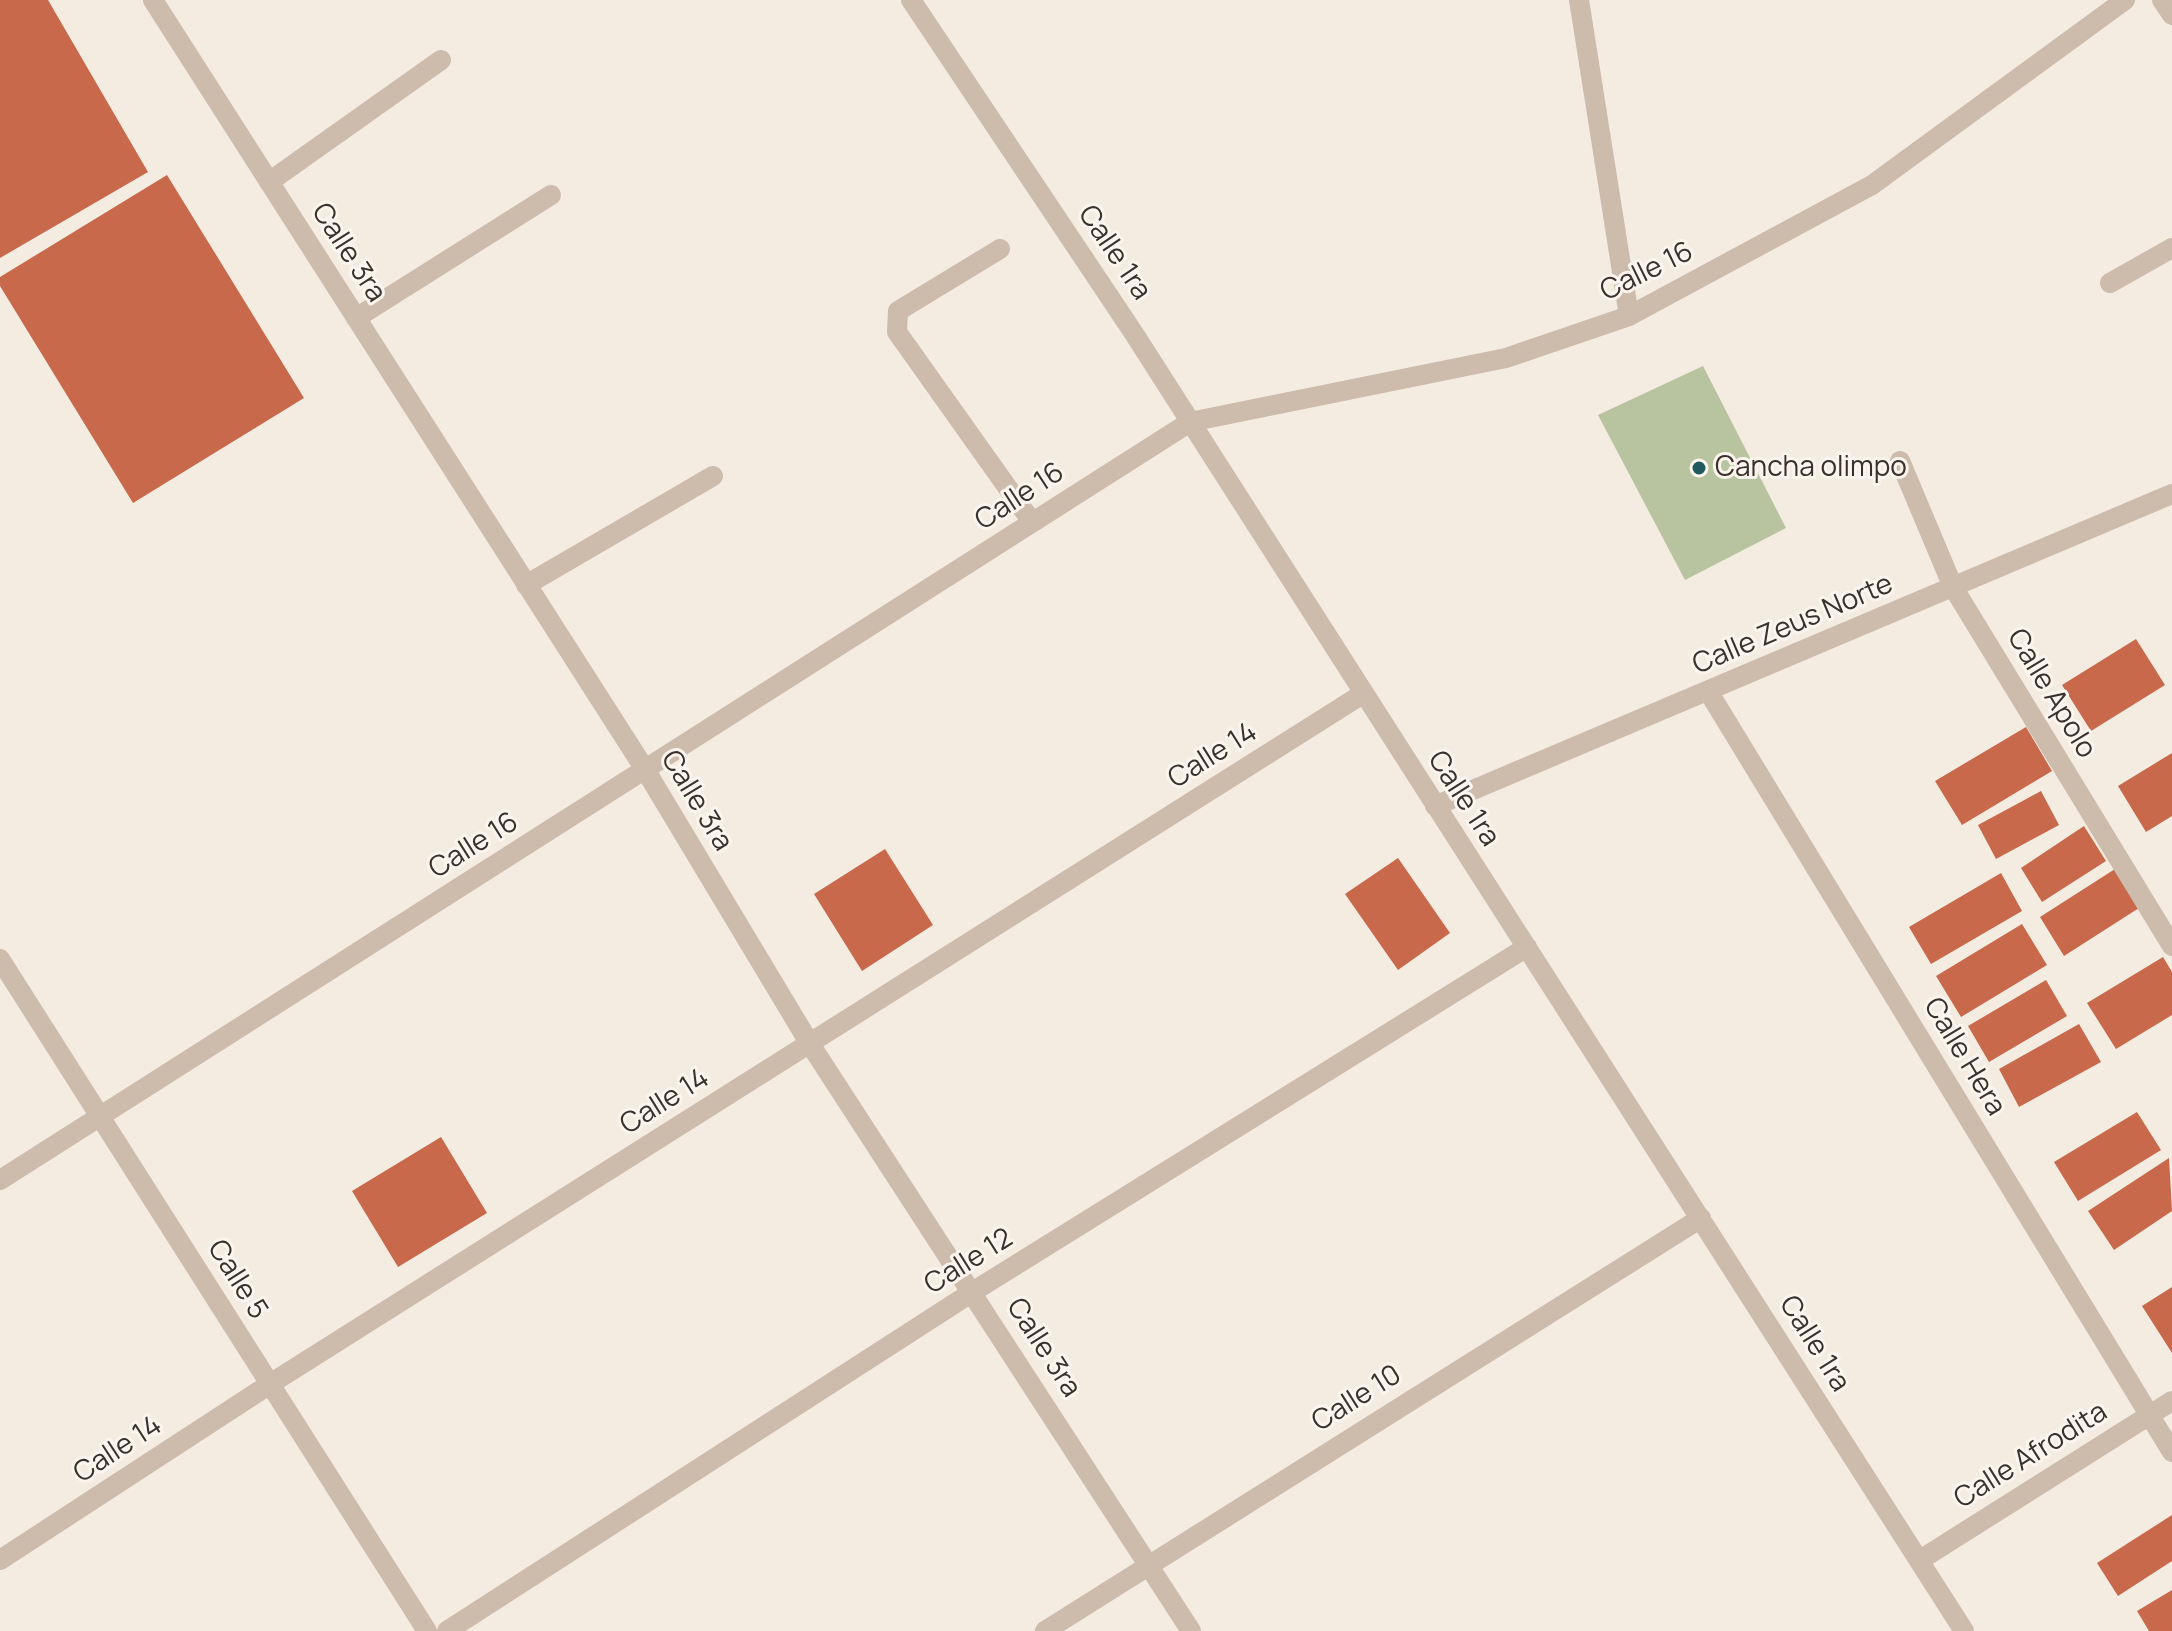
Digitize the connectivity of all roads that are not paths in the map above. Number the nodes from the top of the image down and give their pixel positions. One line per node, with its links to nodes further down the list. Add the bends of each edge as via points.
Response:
1 (153, 0): 8 (street, Calle 3ra)
2 (911, 0): 15 (street, Calle 1ra)
3 (1579, 0): 13 (street)
4 (2125, 0): 13 (street, Calle 16, via 1872,185)
5 (2162, 0): 6 (street)
6 (2172, 15)
7 (441, 60): 8 (street)
8 (269, 182): 14 (street, Calle 3ra)
9 (551, 195): 14 (street)
10 (2172, 248): 12 (street)
11 (1000, 249): 19 (street, via 898,311 897,332)
12 (2110, 283)
13 (1629, 316): 15 (street, Calle 16, via 1506,358)
14 (356, 318): 20 (street, Calle 3ra)
15 (1190, 422): 19 (street, Calle 16); 23 (street, Calle 1ra)
16 (1900, 461): 21 (street, Calle Apolo)
17 (713, 476): 20 (street)
18 (2172, 494): 21 (street, Calle Zeus Norte)
19 (1032, 522): 24 (street, Calle 16)
20 (526, 585): 24 (street, Calle 3ra)
21 (1953, 587): 22 (street, Calle Zeus Norte); 26 (street, Calle Apolo)
22 (1708, 691): 25 (street, Calle Zeus Norte); 36 (street, Calle Hera)
23 (1361, 695): 25 (street, Calle 1ra); 29 (street, Calle 14)
24 (646, 771): 29 (street, Calle 3ra); 30 (street, Calle 16)
25 (1435, 806): 27 (street, Calle 1ra)
26 (2172, 946)
27 (1527, 947): 32 (street, Calle 1ra); 33 (street, Calle 12)
28 (0, 959): 30 (street, Calle 5)
29 (810, 1044): 33 (street, Calle 3ra); 34 (street, Calle 14)
30 (101, 1116): 31 (street, Calle 16); 34 (street, Calle 5)
31 (0, 1180)
32 (1701, 1218): 39 (street, Calle 1ra); 40 (street, Calle 10)
33 (974, 1291): 40 (street, Calle 3ra); 42 (street, Calle 12)
34 (270, 1384): 38 (street, Calle 14); 41 (street, Calle 5)
35 (2172, 1401): 36 (street, Calle Afrodita)
36 (2149, 1415): 37 (street, Calle Hera); 39 (street, Calle Afrodita)
37 (2172, 1452)
38 (0, 1560)
39 (1920, 1560): 45 (street, Calle 1ra)
40 (1147, 1563): 43 (street, Calle 10); 44 (street, Calle 3ra)
41 (427, 1631)
42 (447, 1631)
43 (1045, 1631)
44 (1191, 1631)
45 (1964, 1631)

